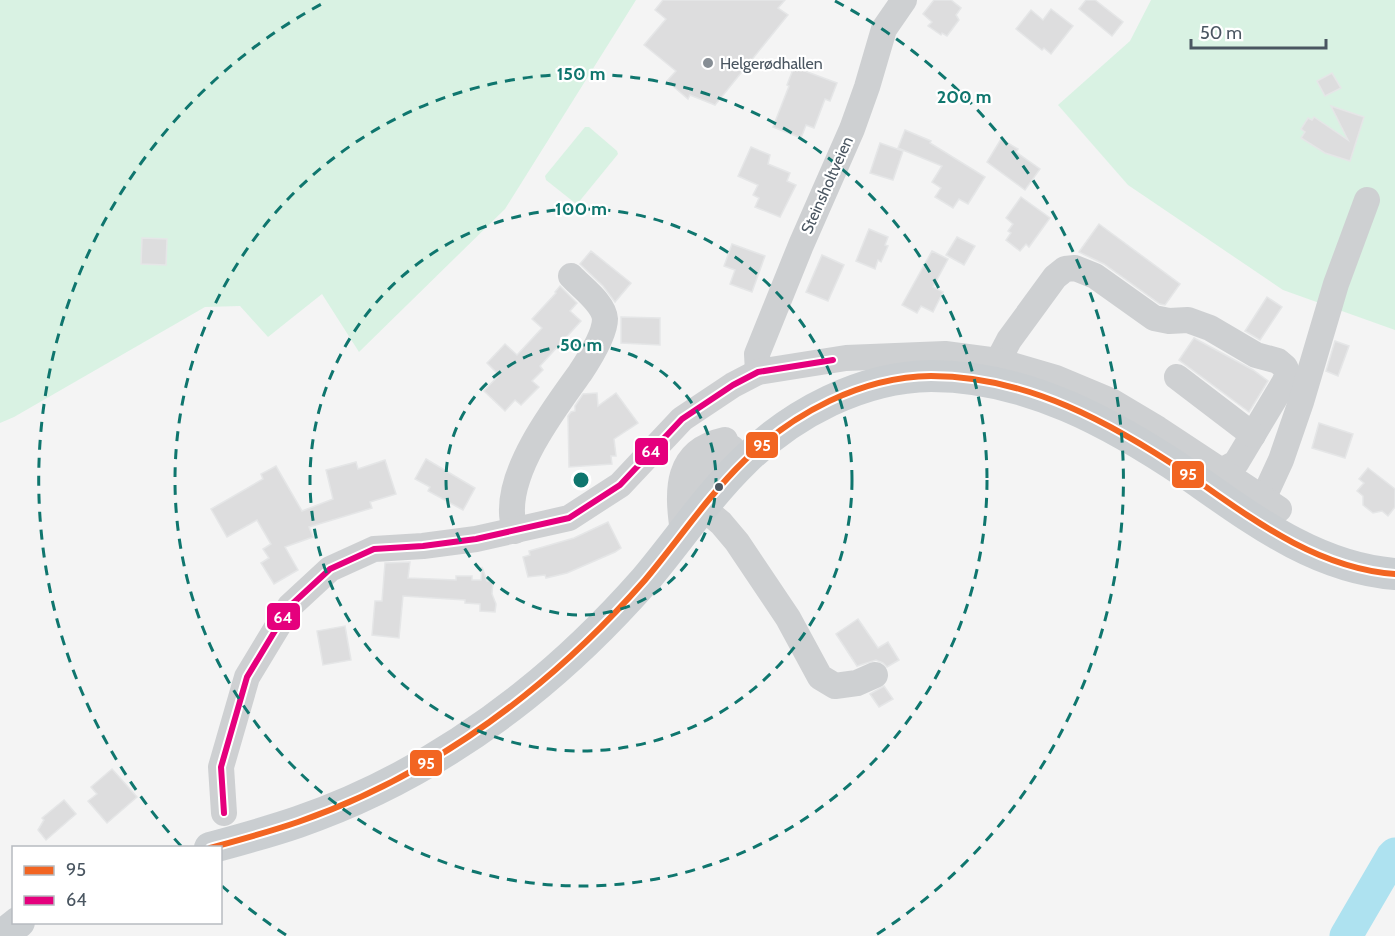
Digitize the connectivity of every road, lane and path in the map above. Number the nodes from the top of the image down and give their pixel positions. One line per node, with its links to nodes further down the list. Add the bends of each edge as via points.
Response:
1 (904, 0): 5 (street, Steinsholtveien, via 884,28 852,129 757,354)
2 (1367, 200): 10 (street, via 1336,284 1271,504)
3 (570, 276): 12 (street, via 601,307 605,320 591,356 544,423 524,464 514,495)
4 (998, 361): 5 (street, via 945,354 846,358); 8 (street, via 1055,277 1065,269 1075,268 1095,276 1154,318 1188,320 1210,328 1285,367 1288,374 1284,383); 10 (street, via 1056,378 1111,401)
5 (758, 372): 7 (street)
6 (1177, 377): 8 (street)
7 (704, 405): 9 (street); 12 (street, via 682,419 620,484 590,507 569,518)
8 (1253, 435): 10 (street, via 1236,463)
9 (734, 450): 11 (main road); 13 (street, via 709,443 696,452 682,473 678,501); 14 (main road, via 819,406 882,383 928,376 987,380 1037,394 1095,418 1300,547 1346,564)
10 (1221, 471)
11 (703, 508): 13 (main road); 15 (street, via 736,542 788,618 820,677 835,686)
12 (515, 531): 16 (street, via 423,546 374,549 330,570 290,606 247,677 221,766)
13 (683, 532): 17 (main road, via 584,644 489,722 422,765 362,796 300,821)
14 (1395, 574)
15 (875, 675)
16 (224, 813)
17 (217, 846)
18 (16, 924): 19 (main road)
19 (1, 936)

